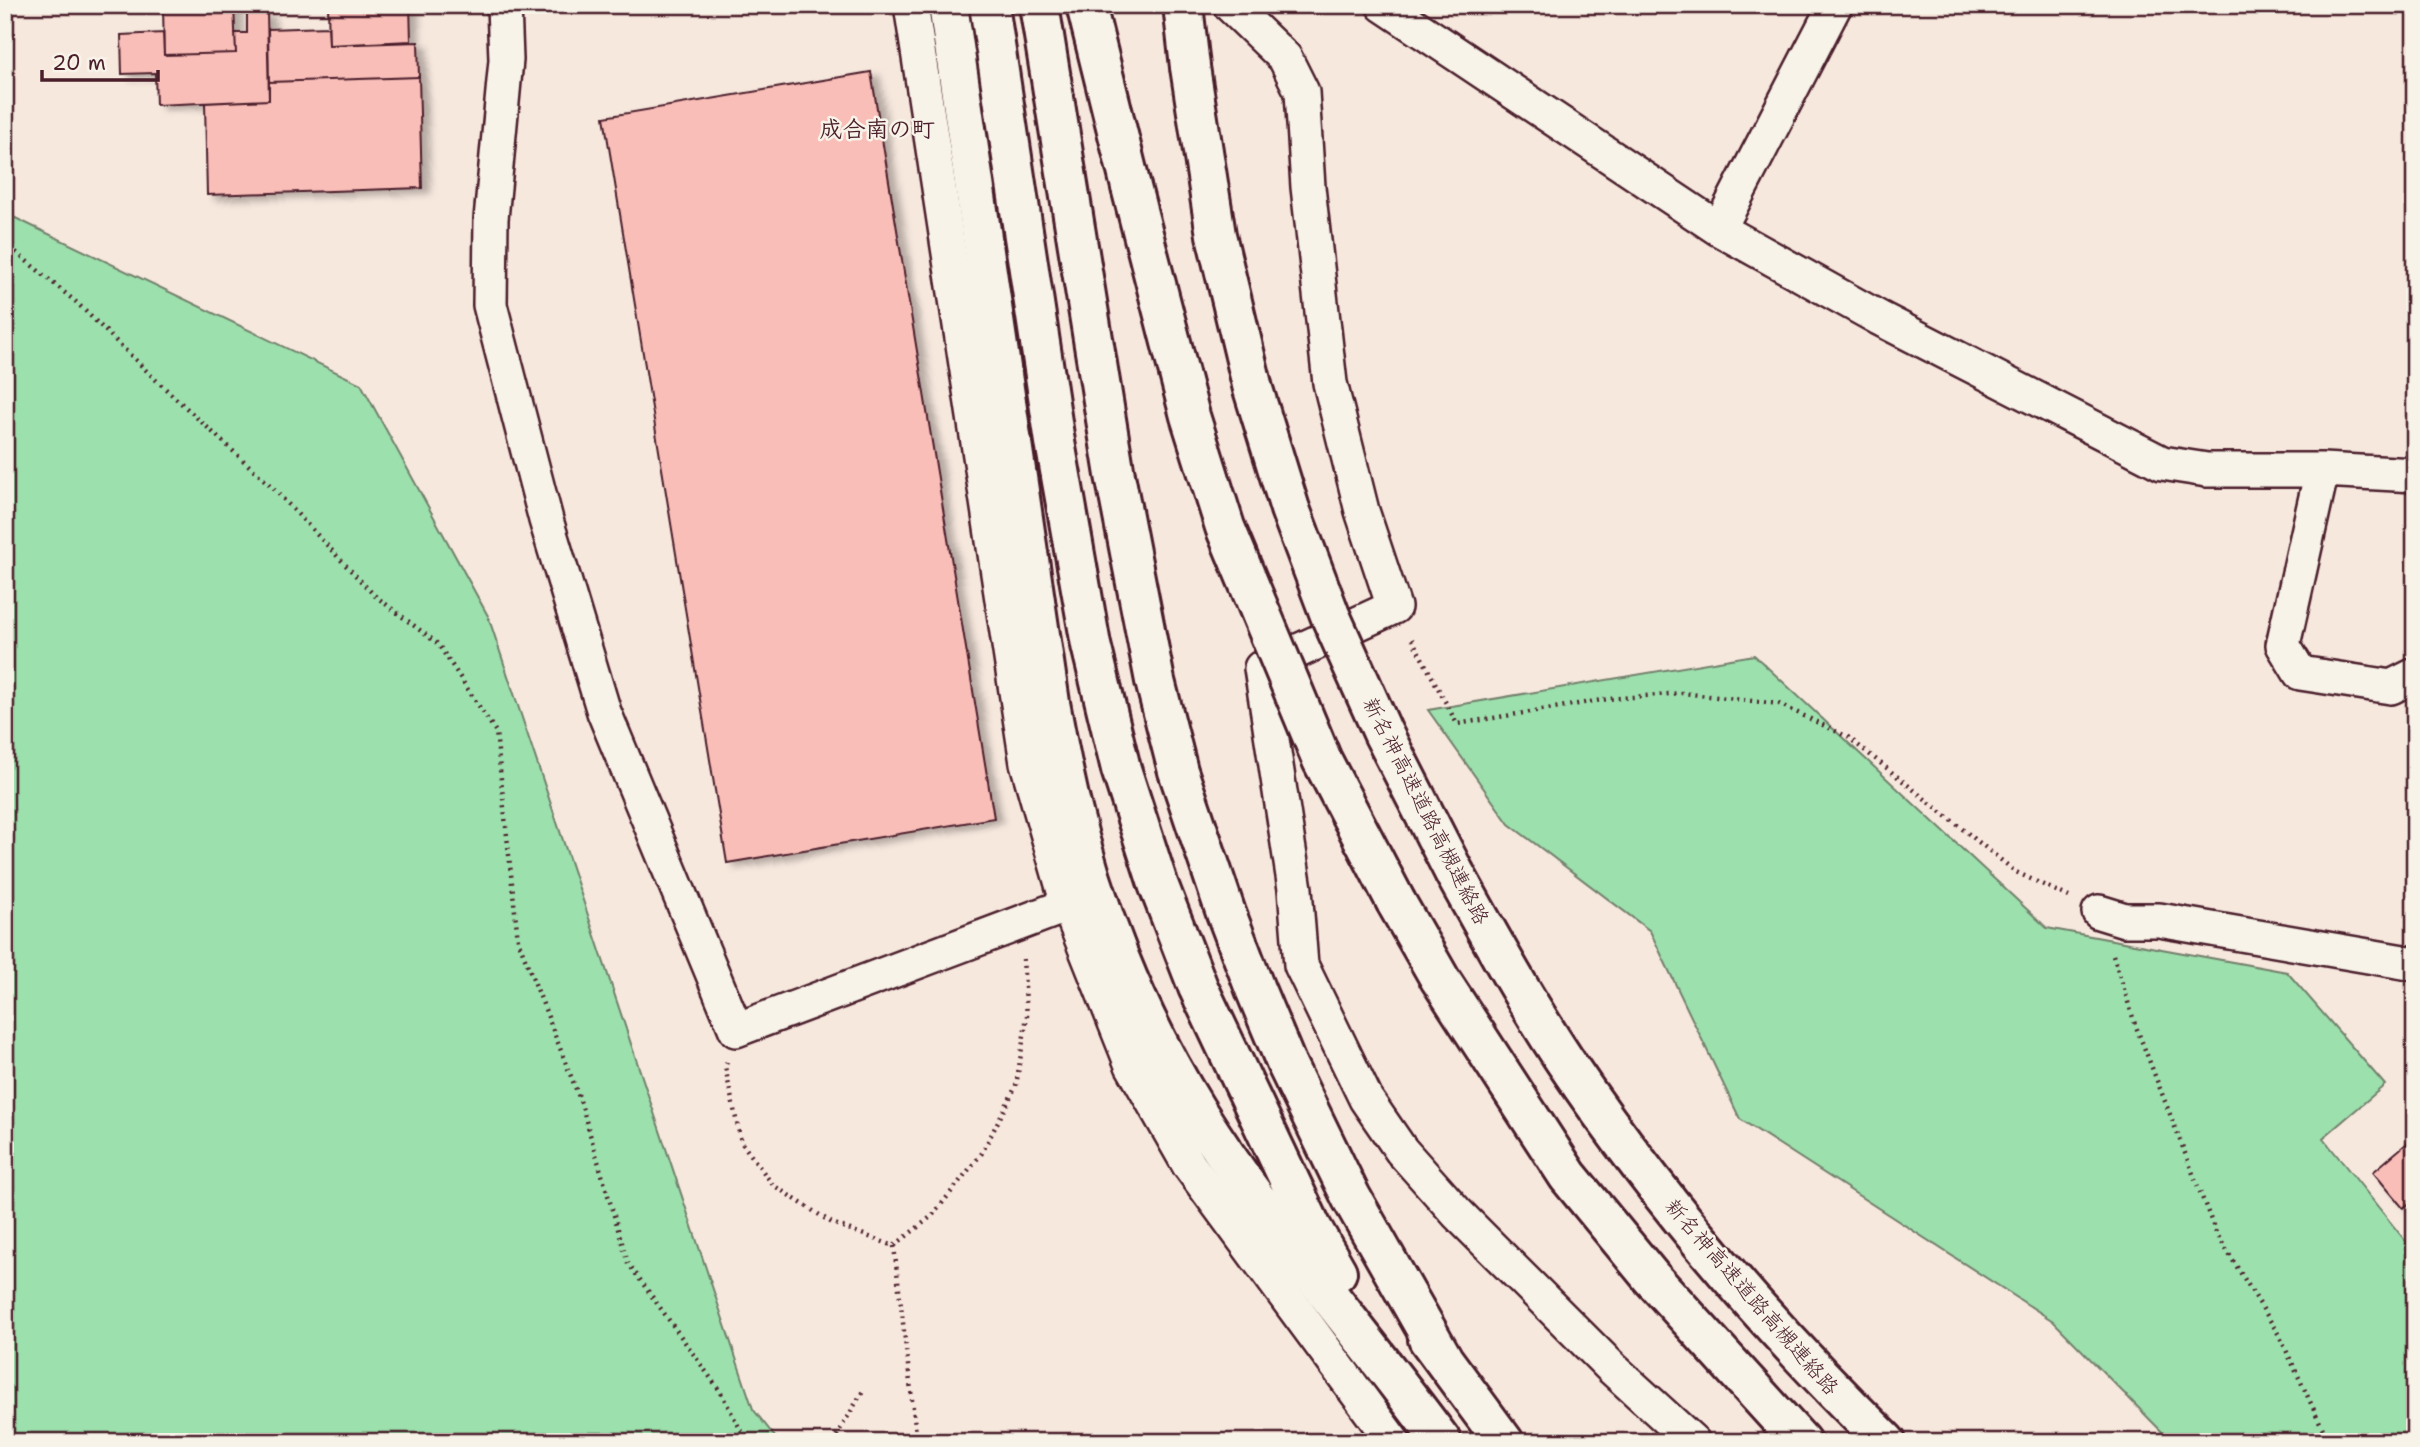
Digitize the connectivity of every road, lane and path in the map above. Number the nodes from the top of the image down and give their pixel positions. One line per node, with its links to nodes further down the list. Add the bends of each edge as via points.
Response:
1 (504, 5): 25 (street, via 506,60 489,305 546,520 604,712)
2 (911, 5): 21 (street, via 1027,763)
3 (948, 5): 30 (highway, via 1050,704 1069,798 1093,882 1156,1036 1196,1109 1258,1202)
4 (989, 5): 26 (highway, via 1055,442 1091,645 1121,769 1158,884)
5 (1039, 5): 28 (highway, via 1115,475 1155,681 1178,771 1226,912 1286,1063 1351,1197)
6 (1086, 5): 14 (highway)
7 (1114, 5): 14 (highway)
8 (1183, 5): 13 (highway)
9 (1189, 5): 13 (highway)
10 (1230, 5): 19 (street, via 1285,58 1302,92 1330,383 1362,511)
11 (1383, 5): 15 (street)
12 (1835, 5): 15 (street)
13 (1190, 67): 39 (highway, 新名神高速道路高槻連絡路, bridge, via 1216,235 1252,389 1330,615 1383,733 1455,874 1565,1060 1696,1239)
14 (1131, 187): 38 (highway, bridge, via 1190,416 1225,527 1322,760 1395,902 1568,1176 1651,1277)
15 (1719, 229): 17 (street, via 1879,318 2162,463 2207,470)
16 (5, 243): 31 (path, via 76,302 270,485 374,595 438,644 496,732 518,940 579,1097 628,1263 720,1391)
17 (2322, 470): 18 (street); 20 (street, via 2283,645 2301,673 2391,687)
18 (2415, 475)
19 (1394, 607): 22 (path, via 1457,724 1608,699 1682,693 1779,704 1848,737 2016,872); 37 (street, via 1261,668 1301,965 1366,1099 1401,1150 1467,1223)
20 (2415, 675)
21 (1068, 905): 23 (street); 34 (street, via 1132,1065 1189,1165)
22 (2099, 912): 24 (street, via 2125,920 2159,920); 40 (path, via 2135,1024 2216,1233 2278,1335)
23 (1021, 923): 25 (street); 27 (path, via 1027,1016 1016,1086 982,1153 932,1216)
24 (2415, 964)
25 (736, 1030): 27 (path, via 725,1068 741,1142 774,1185 832,1223)
26 (1237, 1073): 28 (highway); 30 (highway, via 1312,1228)
27 (894, 1246): 33 (path)
28 (1443, 1359): 36 (highway)
29 (864, 1389): 32 (path)
30 (1403, 1389): 35 (highway)
31 (747, 1442)
32 (833, 1442)
33 (917, 1442)
34 (1393, 1442)
35 (1442, 1442)
36 (1504, 1442)
37 (1693, 1442)
38 (1801, 1442)
39 (1886, 1442)
40 (2329, 1442)

